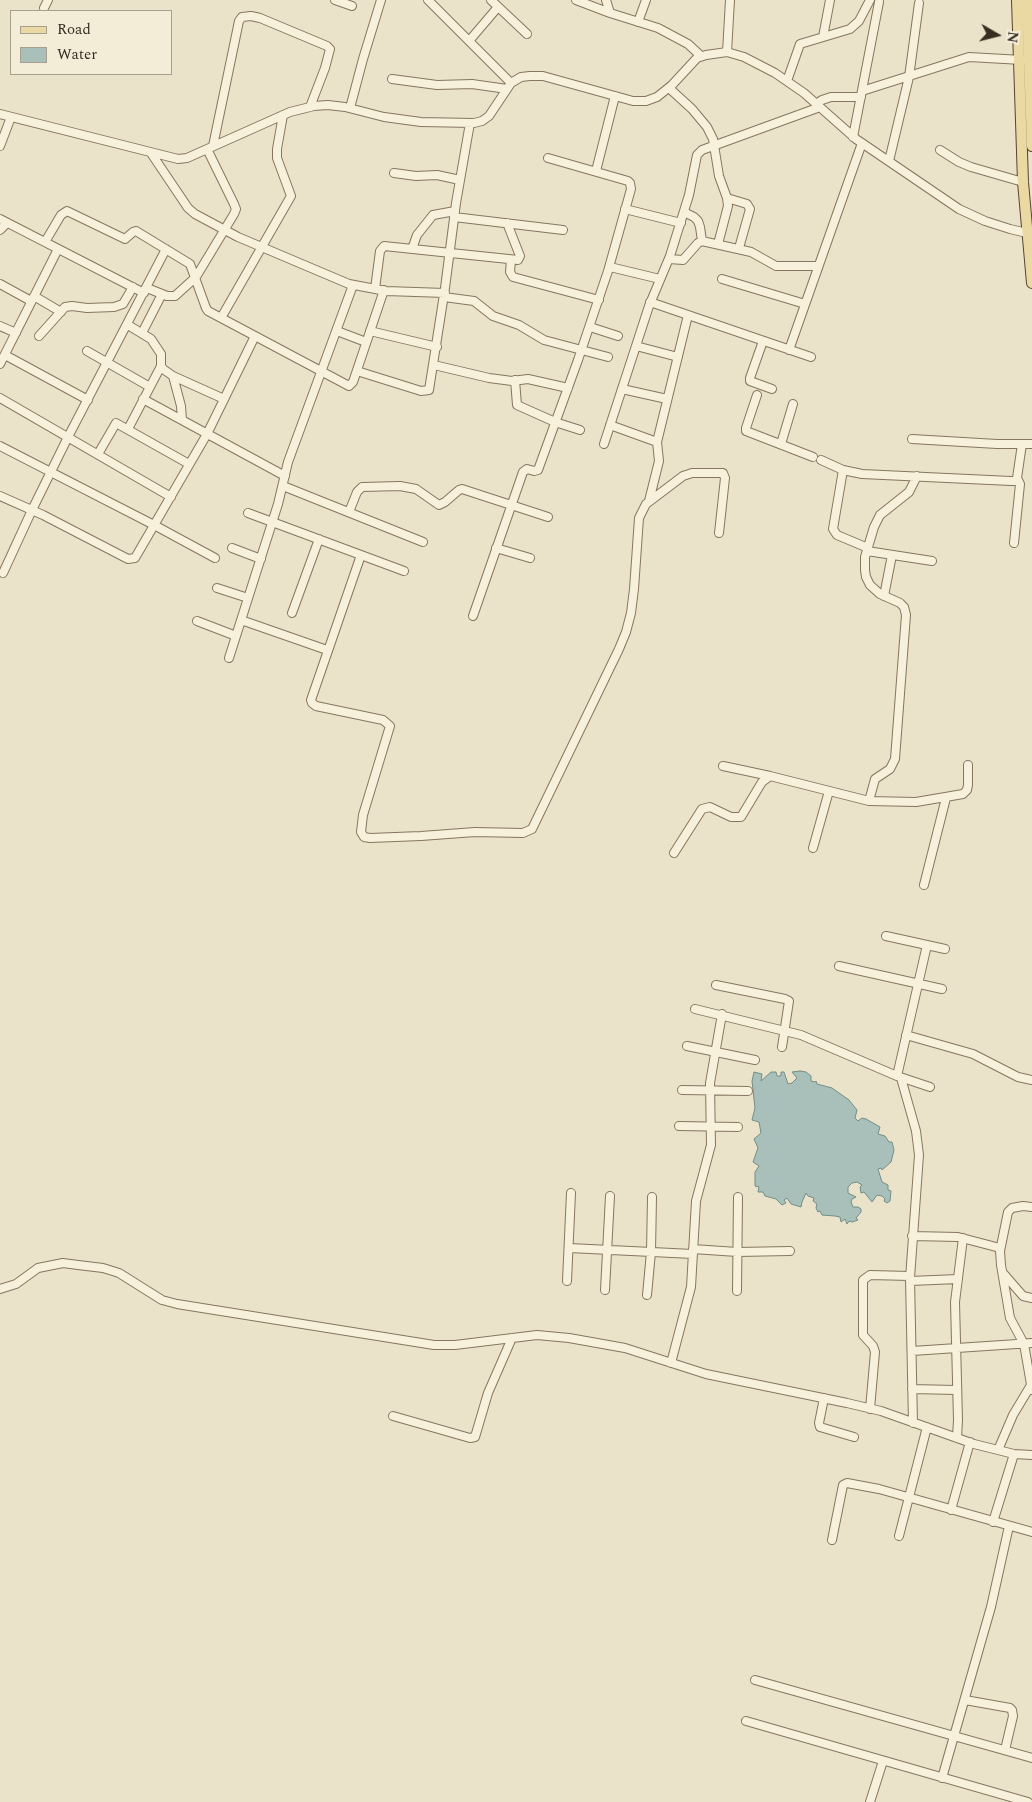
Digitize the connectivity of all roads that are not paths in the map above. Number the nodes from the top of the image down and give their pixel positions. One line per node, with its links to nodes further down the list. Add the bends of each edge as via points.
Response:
1 (48, 0): 17 (street)
2 (335, 0): 16 (street)
3 (381, 0): 40 (street)
4 (428, 0): 24 (street)
5 (491, 0): 18 (street)
6 (576, 0): 19 (street)
7 (606, 0): 19 (street)
8 (646, 0): 20 (street)
9 (730, 0): 26 (street)
10 (830, 0): 23 (street)
11 (870, 0): 23 (street, via 856,26)
12 (1017, 0): 28 (main road)
13 (1027, 0): 21 (main road)
14 (879, 2): 35 (street)
15 (919, 3): 29 (street)
16 (352, 6)
17 (44, 8)
18 (498, 8): 22 (street); 24 (street)
19 (610, 13): 20 (street)
20 (638, 22): 27 (street, via 672,34)
21 (1030, 29): 25 (main road)
22 (527, 34)
23 (823, 37): 32 (street, via 800,44)
24 (469, 41): 33 (street)
25 (1030, 46): 28 (main road)
26 (727, 52): 27 (street); 32 (street, via 744,57)
27 (701, 56): 34 (street)
28 (1024, 61): 29 (street, via 969,57); 30 (main road); 59 (main road)
29 (909, 77): 35 (street); 55 (street)
30 (1031, 78): 37 (main road)
31 (392, 79): 33 (street)
32 (787, 81): 38 (street)
33 (509, 86): 36 (street, via 521,77 543,76); 44 (street, via 489,116)
34 (669, 88): 36 (street, via 646,101); 49 (street, via 707,127)
35 (862, 94): 38 (street, via 831,97 822,100); 46 (street)
36 (615, 96): 56 (street)
37 (1031, 97): 45 (main road)
38 (818, 106): 46 (street); 49 (street)
39 (310, 107): 40 (street); 42 (street); 51 (street, via 330,49 260,18 242,17)
40 (350, 108): 44 (street, via 421,122)
41 (0, 114): 43 (street)
42 (283, 115): 51 (street); 74 (street, via 276,149 291,196)
43 (10, 116): 48 (street); 53 (street)
44 (470, 123): 58 (street)
45 (1032, 131): 50 (main road)
46 (854, 136): 47 (street)
47 (862, 143): 55 (street); 82 (street)
48 (0, 146)
49 (715, 146): 60 (street, via 719,176); 62 (street, via 697,155)
50 (1032, 146)
51 (210, 148): 53 (street, via 178,159); 68 (street, via 236,209)
52 (940, 150): 59 (street, via 971,167)
53 (151, 153): 68 (street, via 188,208)
54 (548, 158): 56 (street)
55 (889, 161): 70 (street, via 959,209 1010,230)
56 (596, 171): 61 (street, via 630,182)
57 (394, 173): 58 (street, via 437,175)
58 (460, 180): 63 (street)
59 (1023, 182): 70 (main road)
60 (727, 198): 73 (street, via 728,206); 75 (street, via 747,204 750,209)
61 (625, 208): 66 (street); 83 (street)
62 (684, 212): 66 (street); 71 (street, via 698,221)
63 (454, 214): 65 (street); 78 (street, via 433,215 417,235); 79 (street)
64 (4, 221): 67 (street); 72 (street)
65 (507, 223): 69 (street); 81 (street, via 520,256 518,260)
66 (680, 223): 80 (street)
67 (0, 230)
68 (224, 230): 74 (street); 84 (street)
69 (563, 230)
70 (1027, 233): 87 (main road)
71 (702, 241): 73 (street); 80 (street, via 683,260)
72 (44, 242): 76 (street); 77 (street, via 66,211 125,239 136,231)
73 (718, 244): 75 (street)
74 (261, 247): 89 (street); 102 (street)
75 (739, 248): 82 (street, via 776,266)
76 (58, 249): 90 (street); 96 (street)
77 (166, 249): 84 (street, via 190,264); 92 (street)
78 (412, 249): 79 (street); 91 (street, via 382,247)
79 (450, 252): 81 (street); 95 (street)
80 (669, 259): 85 (street)
81 (511, 260): 97 (street, via 513,277)
82 (818, 266): 99 (street)
83 (610, 267): 85 (street); 97 (street)
84 (196, 277): 94 (street, via 175,296); 102 (street, via 206,308)
85 (660, 279): 98 (street)
86 (722, 279): 99 (street)
87 (1032, 283)
88 (0, 284): 96 (street)
89 (353, 285): 91 (street); 106 (street)
90 (133, 287): 92 (street); 100 (street, via 123,304 94,308 72,306)
91 (375, 289): 93 (street)
92 (146, 290): 94 (street); 103 (street)
93 (384, 290): 95 (street); 107 (street)
94 (162, 294): 109 (street)
95 (444, 295): 116 (street); 119 (street, via 474,301 493,316 519,325 544,340)
96 (33, 299): 100 (street); 108 (street)
97 (599, 300): 105 (street)
98 (650, 302): 101 (street); 115 (street)
99 (805, 304): 117 (street)
100 (61, 312): 110 (street)
101 (688, 315): 113 (street); 121 (street)
102 (221, 318): 111 (street)
103 (128, 325): 109 (street); 125 (street)
104 (0, 326): 108 (street)
105 (590, 327): 112 (street); 119 (street)
106 (337, 331): 114 (street); 129 (street)
107 (370, 331): 114 (street); 116 (street)
108 (16, 333): 120 (street)
109 (142, 333): 127 (street, via 151,339 161,354)
110 (38, 336)
111 (255, 336): 129 (street); 139 (street)
112 (618, 336)
113 (763, 341): 117 (street); 135 (street, via 750,381)
114 (366, 342): 128 (street)
115 (636, 346): 121 (street); 134 (street)
116 (436, 347): 126 (street)
117 (789, 350): 123 (street)
118 (87, 351): 125 (street)
119 (582, 351): 122 (street); 133 (street)
120 (5, 355): 124 (street); 141 (street)
121 (678, 356): 140 (street)
122 (608, 357)
123 (811, 357)
124 (0, 364)
125 (107, 364): 132 (street); 141 (street)
126 (434, 364): 128 (street, via 431,386 426,392); 131 (street, via 489,378)
127 (161, 366): 130 (street); 132 (street)
128 (356, 371): 129 (street, via 349,386)
129 (322, 372): 161 (street)
130 (174, 376): 139 (street); 143 (street)
131 (515, 380): 133 (street); 144 (street, via 517,405)
132 (150, 387): 138 (street)
133 (568, 388): 144 (street)
134 (622, 389): 140 (street); 145 (street)
135 (772, 389)
136 (757, 395): 153 (street, via 746,431)
137 (0, 398): 149 (street)
138 (143, 399): 143 (street); 146 (street)
139 (224, 399): 148 (street)
140 (667, 399): 151 (street)
141 (88, 400): 149 (street)
142 (793, 404): 153 (street)
143 (182, 420): 148 (street)
144 (555, 422): 147 (street); 168 (street, via 538,470 524,470)
145 (610, 425): 151 (street); 152 (street)
146 (128, 429): 157 (street, via 114,424); 158 (street)
147 (580, 430)
148 (207, 434): 158 (street); 161 (street)
149 (68, 437): 157 (street); 160 (street)
150 (912, 438): 154 (street)
151 (657, 442): 167 (street, via 659,460)
152 (604, 444)
153 (781, 444): 159 (street)
154 (1022, 444): 155 (street); 163 (street)
155 (1032, 444)
156 (0, 446): 160 (street)
157 (98, 454): 166 (street)
158 (189, 464): 166 (street)
159 (843, 470): 162 (street); 181 (street, via 833,529 837,535)
160 (50, 472): 169 (street); 174 (street)
161 (285, 476): 164 (street)
162 (917, 476): 163 (street, via 1011,481); 181 (street, via 909,492 880,516)
163 (1017, 478): 178 (street, via 1020,484)
164 (283, 486): 170 (street); 173 (street)
165 (0, 496): 169 (street)
166 (171, 496): 174 (street)
167 (649, 502): 175 (street, via 683,476 723,473); 198 (street, via 639,518 634,589 620,649 528,832 364,837 361,832 363,815 390,726 383,720 312,703 312,692)
168 (512, 505): 170 (street, via 462,489 438,505 411,487 362,487); 172 (street); 180 (street)
169 (32, 510): 174 (street, via 131,560); 189 (street)
170 (349, 512): 177 (street)
171 (248, 513): 173 (street)
172 (548, 517)
173 (273, 522): 176 (street); 186 (street)
174 (154, 525): 184 (street)
175 (719, 533)
176 (319, 539): 182 (street); 193 (street)
177 (423, 542)
178 (1014, 543)
179 (232, 548): 186 (street)
180 (496, 548): 185 (street); 194 (street)
181 (868, 550): 183 (street); 191 (street, via 866,577 870,585)
182 (361, 555): 188 (street); 198 (street)
183 (892, 555): 187 (street); 191 (street)
184 (215, 558)
185 (530, 558)
186 (261, 560): 192 (street)
187 (932, 560)
188 (404, 571)
189 (3, 573)
190 (217, 588): 192 (street)
191 (884, 596): 205 (street, via 900,603 906,615 895,759 890,769 875,779)
192 (248, 598): 195 (street)
193 (292, 613)
194 (473, 616)
195 (241, 620): 197 (street); 198 (street)
196 (197, 621): 197 (street)
197 (236, 636): 199 (street)
198 (328, 650)
199 (229, 658)
200 (968, 765): 204 (street, via 967,790)
201 (723, 766): 202 (street)
202 (770, 776): 203 (street); 207 (street, via 762,782 741,817 731,817 710,807 702,809)
203 (829, 791): 205 (street); 206 (street)
204 (946, 798): 205 (street, via 916,802); 208 (street)
205 (869, 801)
206 (813, 848)
207 (674, 853)
208 (924, 885)
209 (886, 936): 210 (street)
210 (927, 944): 211 (street); 213 (street)
211 (945, 948)
212 (839, 966): 213 (street)
213 (918, 983): 215 (street); 219 (street)
214 (716, 985): 218 (street, via 785,999 788,1001)
215 (942, 989)
216 (695, 1009): 217 (street)
217 (722, 1014): 218 (street); 222 (street)
218 (784, 1029): 221 (street); 224 (street)
219 (906, 1035): 224 (street); 225 (street, via 973,1054 1018,1078)
220 (687, 1046): 222 (street)
221 (782, 1047)
222 (715, 1051): 223 (street); 228 (street)
223 (755, 1060)
224 (899, 1077): 226 (street); 238 (street, via 918,1145)
225 (1032, 1080)
226 (930, 1087)
227 (682, 1090): 228 (street)
228 (711, 1091): 229 (street); 231 (street)
229 (748, 1091)
230 (679, 1126): 231 (street)
231 (711, 1126): 232 (street); 245 (street, via 710,1151 696,1201)
232 (738, 1127)
233 (571, 1193): 240 (street)
234 (610, 1196): 242 (street)
235 (652, 1197): 244 (street)
236 (738, 1198): 246 (street)
237 (1032, 1207): 241 (street, via 1012,1208 1008,1212)
238 (912, 1236): 239 (street); 248 (street)
239 (963, 1238): 241 (street); 249 (street)
240 (569, 1248): 242 (street); 250 (street)
241 (1000, 1248): 247 (street)
242 (608, 1250): 244 (street); 252 (street)
243 (790, 1251): 246 (street)
244 (650, 1252): 245 (street); 254 (street)
245 (693, 1252): 246 (street); 260 (street, via 691,1287)
246 (737, 1252): 253 (street)
247 (1002, 1271): 255 (street, via 1023,1296); 257 (street, via 1010,1318)
248 (910, 1278): 249 (street); 259 (street); 265 (street, via 870,1275 863,1280 862,1332 874,1348)
249 (958, 1280): 258 (street)
250 (567, 1281)
251 (0, 1289): 256 (street, via 16,1284 38,1268 78,1264 119,1273 162,1300 177,1304 434,1345)
252 (605, 1290)
253 (736, 1291)
254 (647, 1295)
255 (1032, 1298)
256 (512, 1338): 260 (street, via 537,1335 569,1338 625,1348); 266 (street, via 488,1393 475,1437)
257 (1028, 1344): 258 (street); 261 (street)
258 (956, 1348): 259 (street); 263 (street)
259 (912, 1351): 262 (street)
260 (671, 1363): 264 (street, via 706,1374)
261 (1031, 1387): 272 (street, via 1013,1415)
262 (912, 1389): 263 (street); 267 (street)
263 (956, 1390): 270 (street)
264 (824, 1398): 265 (street); 269 (street, via 819,1425)
265 (870, 1409): 267 (street)
266 (393, 1416)
267 (913, 1423): 268 (street)
268 (927, 1427): 270 (street); 275 (street)
269 (854, 1437)
270 (957, 1438): 271 (street)
271 (970, 1442): 272 (street); 276 (street)
272 (998, 1450): 273 (street)
273 (1014, 1454): 274 (street); 277 (street)
274 (1032, 1455)
275 (909, 1499): 276 (street); 280 (street); 281 (street, via 845,1483)
276 (951, 1510): 277 (street)
277 (992, 1522): 278 (street)
278 (1009, 1526): 279 (street); 283 (street)
279 (1032, 1532)
280 (899, 1536)
281 (832, 1540)
282 (756, 1680): 285 (street)
283 (965, 1700): 285 (street); 286 (street, via 1012,1710)
284 (746, 1721): 288 (street)
285 (954, 1736): 286 (street); 289 (street)
286 (1005, 1750): 287 (street)
287 (1032, 1758)
288 (883, 1761): 289 (street); 290 (street)
289 (942, 1778): 291 (street)
290 (870, 1802)
291 (1028, 1802)

